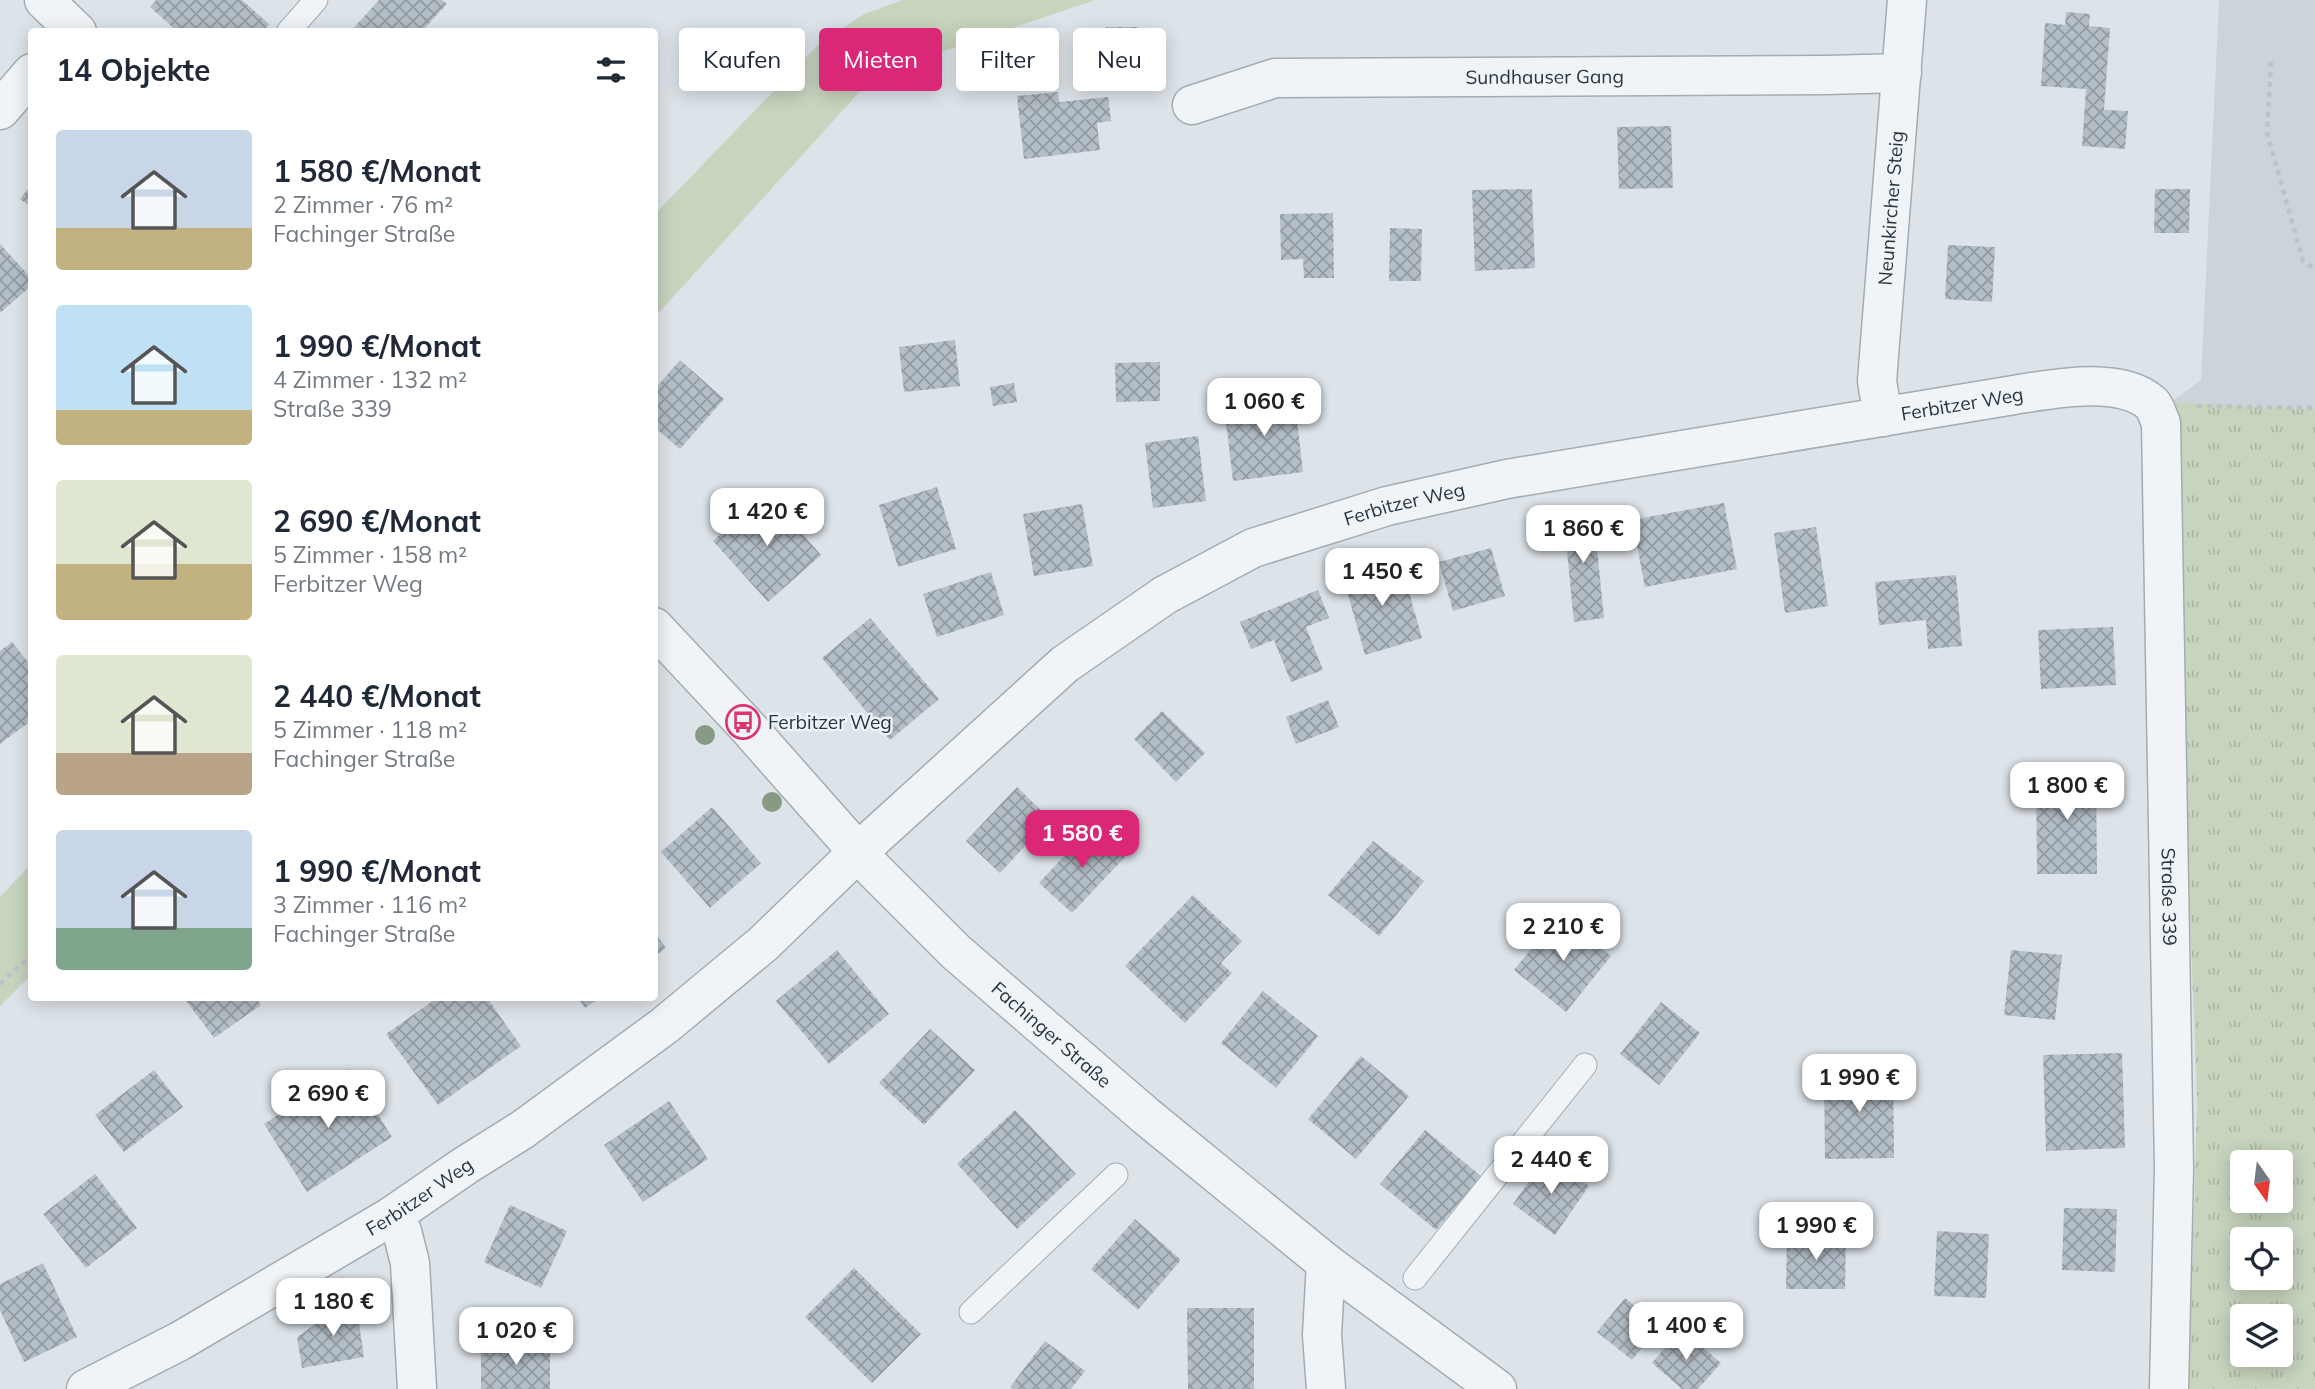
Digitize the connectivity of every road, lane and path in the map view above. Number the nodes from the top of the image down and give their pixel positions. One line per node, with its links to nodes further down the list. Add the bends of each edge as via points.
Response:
1 (44, 0): 4 (street)
2 (316, 0): 5 (lane)
3 (1907, 0): 7 (street, Neunkircher Steig)
4 (70, 28)
5 (292, 28)
6 (2271, 62): 11 (path, via 2267,133 2303,261)
7 (1902, 73): 9 (street, Sundhauser Gang, via 1275,78); 14 (street, Neunkircher Steig, via 1877,381)
8 (28, 78): 10 (street)
9 (1192, 105)
10 (0, 110)
11 (2315, 269)
12 (2154, 405): 13 (path); 14 (street, Ferbitzer Weg, via 2137,394 2109,387 2062,388); 29 (street, Straße 339, via 2161,423 2173,1141)
13 (2315, 408)
14 (1883, 417): 16 (street, Ferbitzer Weg, via 1507,479 1387,506 1253,548 1166,595 1065,664)
15 (658, 631): 16 (street, Fachinger Straße)
16 (858, 852): 21 (street, Ferbitzer Weg, via 763,944 664,1026 522,1130); 22 (street, Fachinger Straße, via 956,952)
17 (28, 958): 18 (path)
18 (0, 984)
19 (1585, 1065): 23 (lane)
20 (1116, 1175): 24 (lane)
21 (392, 1216): 25 (street, Ferbitzer Weg, via 180,1341); 26 (street, via 402,1231 410,1264)
22 (1326, 1263): 27 (street, via 1322,1335); 28 (street, Fachinger Straße)
23 (1415, 1278)
24 (971, 1312)
25 (86, 1389)
26 (417, 1389)
27 (1326, 1389)
28 (1497, 1389)
29 (2169, 1389)

